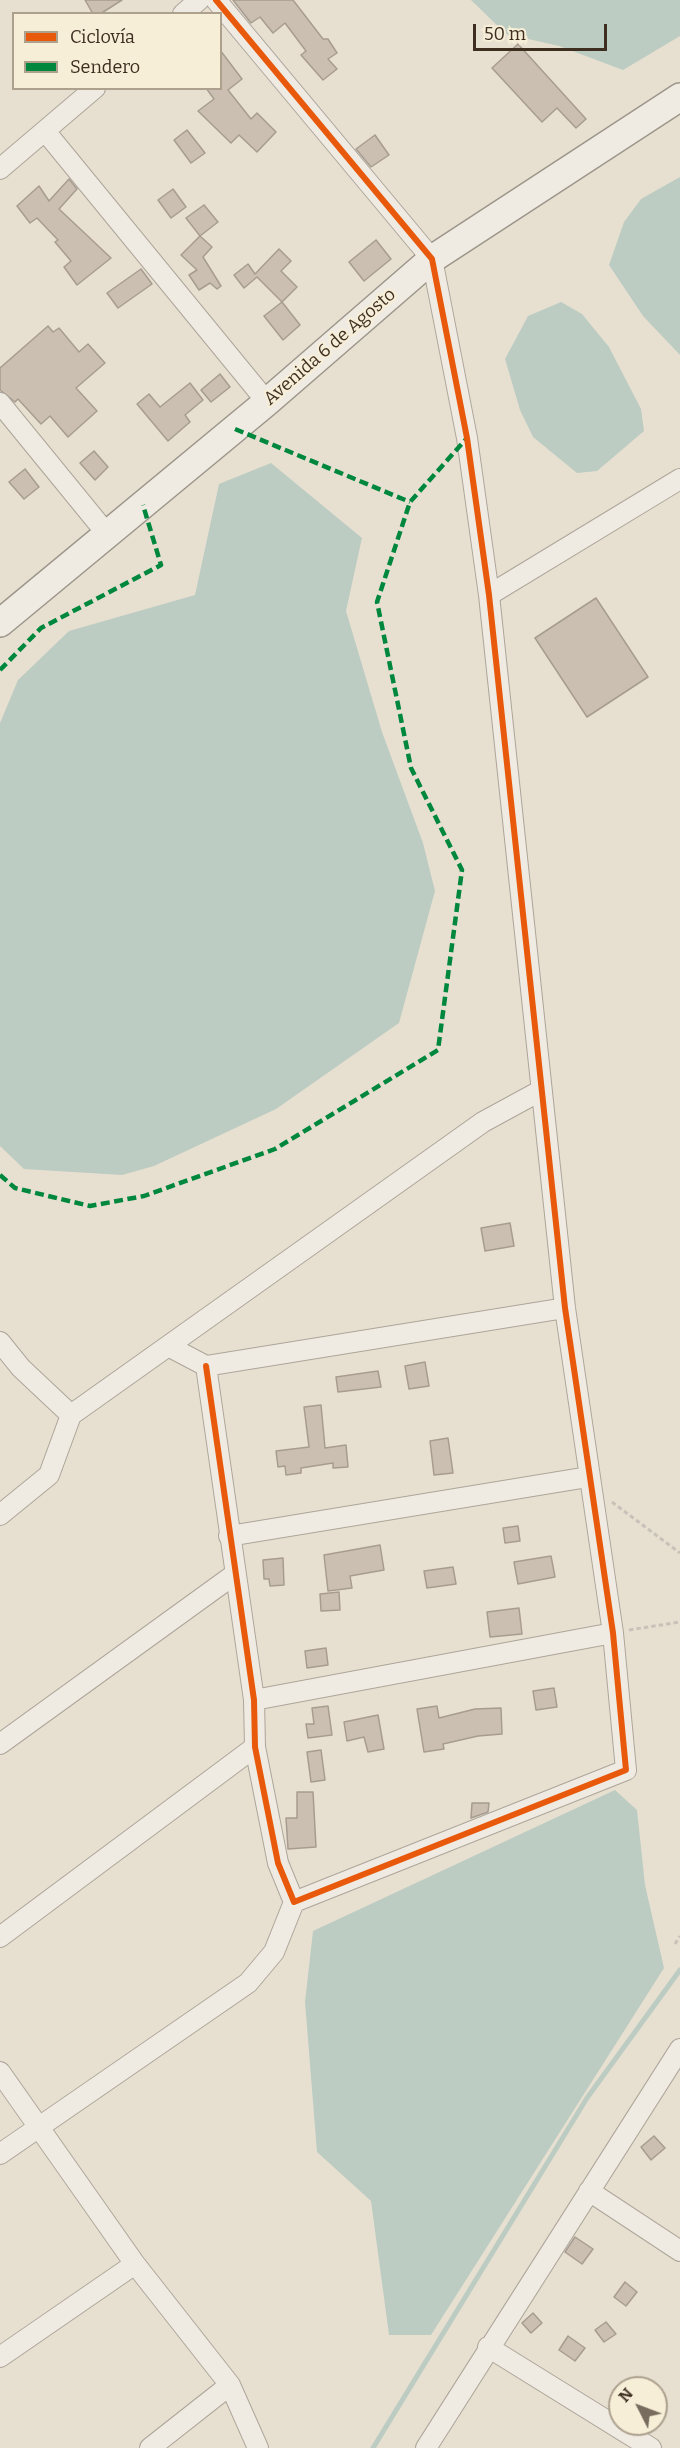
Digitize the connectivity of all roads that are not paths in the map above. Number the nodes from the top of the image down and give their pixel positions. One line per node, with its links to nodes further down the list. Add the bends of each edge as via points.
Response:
1 (199, 0): 3 (street)
2 (216, 0): 8 (street)
3 (185, 12)
4 (93, 90): 6 (street)
5 (680, 97): 8 (street, Avenida 6 de Agosto)
6 (45, 131): 7 (street); 9 (street)
7 (0, 169)
8 (432, 259): 9 (street, Avenida 6 de Agosto); 13 (street, via 467,438)
9 (267, 402): 12 (street, Avenida 6 de Agosto)
10 (0, 403): 12 (street)
11 (680, 479): 13 (street)
12 (107, 534): 14 (street, Avenida 6 de Agosto)
13 (489, 596): 15 (street)
14 (0, 623)
15 (540, 1091): 16 (street); 18 (street, via 483,1122)
16 (565, 1308): 19 (street); 21 (street)
17 (0, 1342): 20 (street, via 21,1368)
18 (168, 1346): 19 (street); 20 (street)
19 (206, 1366): 23 (street)
20 (71, 1415): 22 (street, via 49,1475)
21 (588, 1477): 23 (street); 25 (street)
22 (0, 1515)
23 (229, 1536): 24 (street)
24 (235, 1574): 26 (street); 27 (street)
25 (613, 1633): 26 (street); 29 (street, via 626,1770)
26 (254, 1700): 28 (street)
27 (0, 1744)
28 (255, 1747): 29 (street, via 278,1863); 30 (street)
29 (294, 1902): 33 (street, via 274,1952 248,1983)
30 (0, 1937)
31 (680, 2049): 35 (street)
32 (0, 2072): 33 (street)
33 (38, 2127): 34 (street); 37 (street)
34 (0, 2154)
35 (589, 2191): 36 (street); 38 (street)
36 (680, 2251)
37 (135, 2264): 39 (street); 40 (street)
38 (488, 2347): 43 (street); 44 (street)
39 (0, 2357)
40 (230, 2385): 41 (street); 42 (street)
41 (150, 2448)
42 (258, 2448)
43 (426, 2448)
44 (651, 2448)

